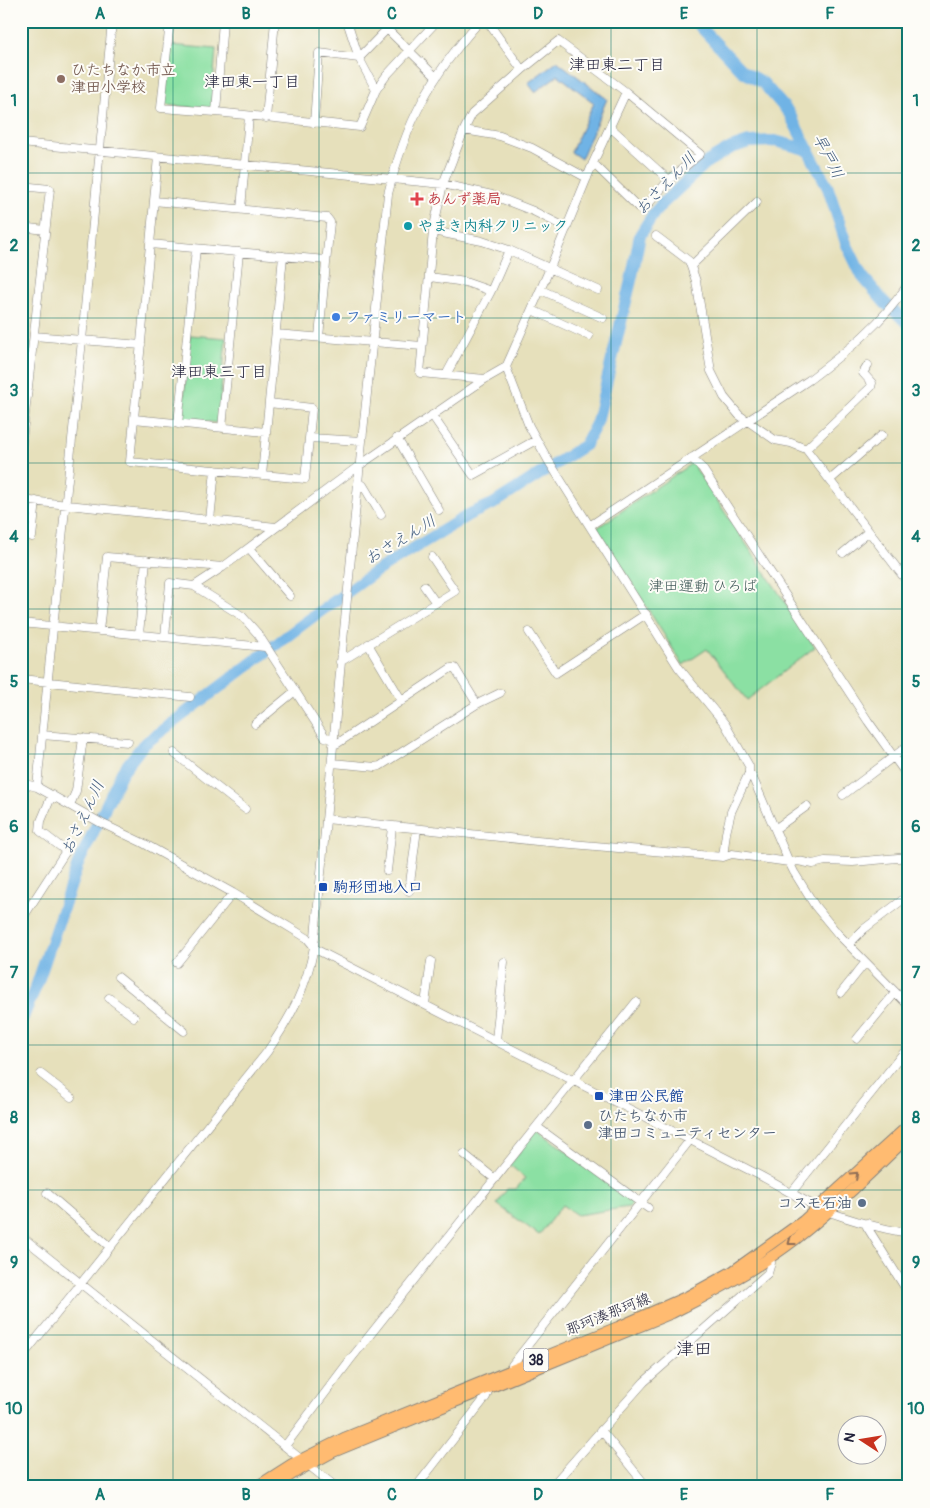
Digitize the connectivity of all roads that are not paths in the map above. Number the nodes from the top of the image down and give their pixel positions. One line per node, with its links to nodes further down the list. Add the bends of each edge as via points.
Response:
1 (112, 21): 24 (street)
2 (170, 21): 17 (street, via 161,108)
3 (223, 21): 17 (street)
4 (275, 21): 19 (street)
5 (347, 21): 12 (street)
6 (394, 21): 10 (street)
7 (437, 21): 11 (street)
8 (480, 21): 14 (street)
9 (487, 21): 13 (street)
10 (387, 29): 11 (street); 12 (street)
11 (409, 52): 14 (street); 15 (street)
12 (359, 58): 15 (street); 20 (street, via 319,53)
13 (522, 70): 16 (street, via 558,41); 22 (street, via 472,114)
14 (436, 77): 28 (street, via 406,134)
15 (376, 90): 20 (street, via 360,127)
16 (626, 92): 21 (street); 30 (street, via 700,154)
17 (216, 112): 18 (street)
18 (249, 116): 19 (street); 27 (street)
19 (266, 118): 20 (street)
20 (314, 122)
21 (610, 127): 26 (street); 30 (street)
22 (464, 130): 29 (street, via 500,136 532,148); 31 (street)
23 (21, 143): 24 (street)
24 (100, 151): 25 (street); 60 (street)
25 (158, 157): 27 (street); 33 (street)
26 (593, 163): 29 (street); 30 (street, via 642,212)
27 (245, 165): 28 (street); 35 (street)
28 (392, 178): 31 (street); 61 (street)
29 (587, 178): 37 (street)
30 (668, 180)
31 (442, 184): 37 (street, via 492,196); 39 (street)
32 (21, 186): 38 (street, via 50,189)
33 (154, 201): 35 (street); 41 (street)
34 (757, 202): 47 (street)
35 (241, 210): 46 (street, via 327,218 330,222)
36 (21, 227): 38 (street)
37 (567, 228): 48 (street)
38 (46, 230): 57 (street)
39 (433, 231): 43 (street); 49 (street)
40 (656, 236): 47 (street, via 690,261)
41 (150, 244): 42 (street); 62 (street)
42 (196, 248): 44 (street); 73 (street)
43 (509, 250): 48 (street); 51 (street)
44 (239, 252): 45 (street); 74 (street)
45 (283, 256): 46 (street); 56 (street)
46 (326, 260): 59 (street)
47 (691, 266): 72 (street, via 711,371 732,408)
48 (550, 268): 52 (street); 53 (street)
49 (430, 277): 51 (street); 63 (street)
50 (909, 283): 72 (street, via 864,337 837,360)
51 (491, 290): 66 (street)
52 (541, 290): 54 (street); 55 (street)
53 (598, 290)
54 (532, 310): 58 (street); 65 (street)
55 (603, 318)
56 (276, 334): 59 (street); 68 (street)
57 (34, 336): 60 (street); 69 (street)
58 (589, 336)
59 (319, 337): 61 (street)
60 (82, 340): 62 (street); 91 (street)
61 (372, 342): 63 (street); 80 (street)
62 (141, 345): 71 (street)
63 (422, 346): 66 (street, via 420,372)
64 (868, 365): 81 (street, via 863,373 872,383 871,387)
65 (506, 367): 67 (street); 79 (street)
66 (446, 375): 67 (street)
67 (485, 379): 70 (street)
68 (269, 403): 75 (street); 77 (street, via 312,408)
69 (24, 408): 82 (street)
70 (432, 415): 78 (street); 79 (street, via 473,475)
71 (134, 419): 73 (street); 85 (street, via 130,462)
72 (748, 421): 81 (street, via 775,440); 83 (street)
73 (178, 424): 74 (street)
74 (222, 428): 75 (street)
75 (266, 432): 86 (street)
76 (882, 435): 87 (street)
77 (309, 438): 80 (street); 86 (street, via 305,479)
78 (398, 438): 84 (street); 92 (street)
79 (536, 440): 95 (street)
80 (362, 441): 84 (street)
81 (806, 449): 87 (street)
82 (21, 450)
83 (691, 458): 95 (street); 133 (street, via 702,468)
84 (360, 465): 88 (street); 96 (street)
85 (215, 470): 86 (street); 94 (street)
86 (262, 475)
87 (831, 479): 97 (street)
88 (359, 484): 93 (street, via 363,484); 118 (street)
89 (21, 500): 90 (street)
90 (36, 501): 91 (street); 98 (street)
91 (66, 504): 94 (street); 111 (street)
92 (439, 510)
93 (381, 514)
94 (210, 520): 96 (street)
95 (591, 525): 109 (street)
96 (276, 527): 99 (street)
97 (868, 532): 100 (street); 104 (street)
98 (32, 537)
99 (249, 548): 103 (street); 107 (street)
100 (843, 553)
101 (432, 557): 108 (street, via 455,591)
102 (146, 560): 103 (street); 112 (street, via 107,557); 114 (street)
103 (223, 567): 105 (street)
104 (909, 584)
105 (194, 586): 115 (street, via 170,583); 117 (street, via 242,616)
106 (424, 586): 108 (street)
107 (290, 596)
108 (436, 603): 116 (street)
109 (646, 614): 113 (street, via 556,673); 135 (street, via 679,668 702,693 732,735 749,766)
110 (21, 623): 111 (street)
111 (53, 626): 112 (street); 120 (street)
112 (99, 631): 114 (street)
113 (528, 632)
114 (139, 634): 115 (street)
115 (165, 637): 117 (street)
116 (368, 644): 118 (street); 124 (street)
117 (265, 647): 121 (street)
118 (340, 662): 130 (street)
119 (21, 679): 120 (street)
120 (47, 682): 123 (street); 127 (street)
121 (295, 691): 126 (street); 130 (street, via 325,737)
122 (500, 693): 125 (street)
123 (190, 697)
124 (402, 702): 125 (street, via 450,668 455,668); 130 (street)
125 (477, 704): 134 (street, via 380,766)
126 (255, 724)
127 (42, 735): 128 (street); 138 (street)
128 (83, 738): 129 (street); 141 (street, via 76,791)
129 (128, 742)
130 (333, 742): 134 (street)
131 (909, 745): 133 (street)
132 (174, 752): 143 (street)
133 (893, 757): 136 (street); 140 (street)
134 (332, 763): 144 (street)
135 (749, 773): 147 (street); 148 (street, via 731,812)
136 (909, 778)
137 (21, 783): 138 (street)
138 (37, 787): 139 (street)
139 (52, 795): 141 (street); 155 (street, via 40,831 66,851)
140 (843, 796)
141 (70, 805): 153 (street)
142 (807, 806): 147 (street)
143 (245, 809)
144 (326, 819): 145 (street); 157 (street)
145 (392, 827): 146 (street); 151 (street)
146 (417, 829): 148 (street); 152 (street)
147 (775, 829): 150 (street)
148 (723, 857): 150 (street, via 732,854)
149 (909, 857): 150 (street, via 814,864)
150 (789, 862): 156 (street, via 815,906)
151 (387, 871)
152 (409, 890)
153 (233, 892): 157 (street, via 307,938); 160 (street)
154 (909, 894): 156 (street)
155 (22, 919)
156 (849, 944): 161 (street)
157 (314, 947): 167 (street); 191 (street, via 305,982 286,1025)
158 (431, 961): 167 (street)
159 (504, 962): 172 (street)
160 (177, 963)
161 (865, 963): 163 (street); 164 (street)
162 (118, 977): 170 (street)
163 (841, 993)
164 (895, 993): 168 (street); 171 (street)
165 (109, 998): 169 (street)
166 (636, 1002): 175 (street)
167 (425, 1004): 172 (street)
168 (909, 1006)
169 (134, 1017)
170 (184, 1031)
171 (857, 1039)
172 (496, 1040): 175 (street)
173 (909, 1046): 183 (street)
174 (41, 1074): 176 (street)
175 (572, 1080): 178 (street); 180 (street)
176 (71, 1097)
177 (909, 1125): 187 (main road, 那珂湊那珂線 / 38, one-way to 177)
178 (537, 1127): 182 (street); 185 (street)
179 (909, 1136): 187 (main road, 那珂湊那珂線 / 38)
180 (690, 1140): 183 (street); 185 (street)
181 (464, 1154): 182 (street)
182 (495, 1179): 201 (street)
183 (792, 1192): 187 (street)
184 (47, 1193): 191 (street)
185 (640, 1202): 186 (street); 198 (street, via 512,1365)
186 (648, 1208)
187 (824, 1209): 188 (street); 192 (main road, 那珂湊那珂線 / 38, one-way to 192); 198 (main road, 那珂湊那珂線 / 38, via 733,1271 688,1296)
188 (867, 1223): 189 (street); 196 (street)
189 (909, 1233)
190 (21, 1236): 194 (street)
191 (110, 1247): 194 (street)
192 (770, 1257): 193 (main road, 那珂湊那珂線 / 38); 195 (street, via 772,1263 768,1273)
193 (739, 1278): 195 (street); 199 (main road, 那珂湊那珂線 / 38, via 672,1313)
194 (80, 1284): 197 (street); 201 (street)
195 (750, 1290): 200 (street, via 644,1382)
196 (909, 1294)
197 (21, 1358)
198 (512, 1370): 202 (main road, 那珂湊那珂線 / 38, via 344,1438)
199 (489, 1388): 202 (main road, 那珂湊那珂線 / 38); 206 (street, via 486,1397)
200 (601, 1430): 207 (street); 208 (street)
201 (285, 1446): 202 (street)
202 (305, 1462): 203 (main road, 那珂湊那珂線 / 38); 204 (main road, 那珂湊那珂線 / 38); 205 (street)
203 (256, 1487)
204 (272, 1487)
205 (336, 1487)
206 (416, 1487)
207 (551, 1487)
208 (647, 1487)

